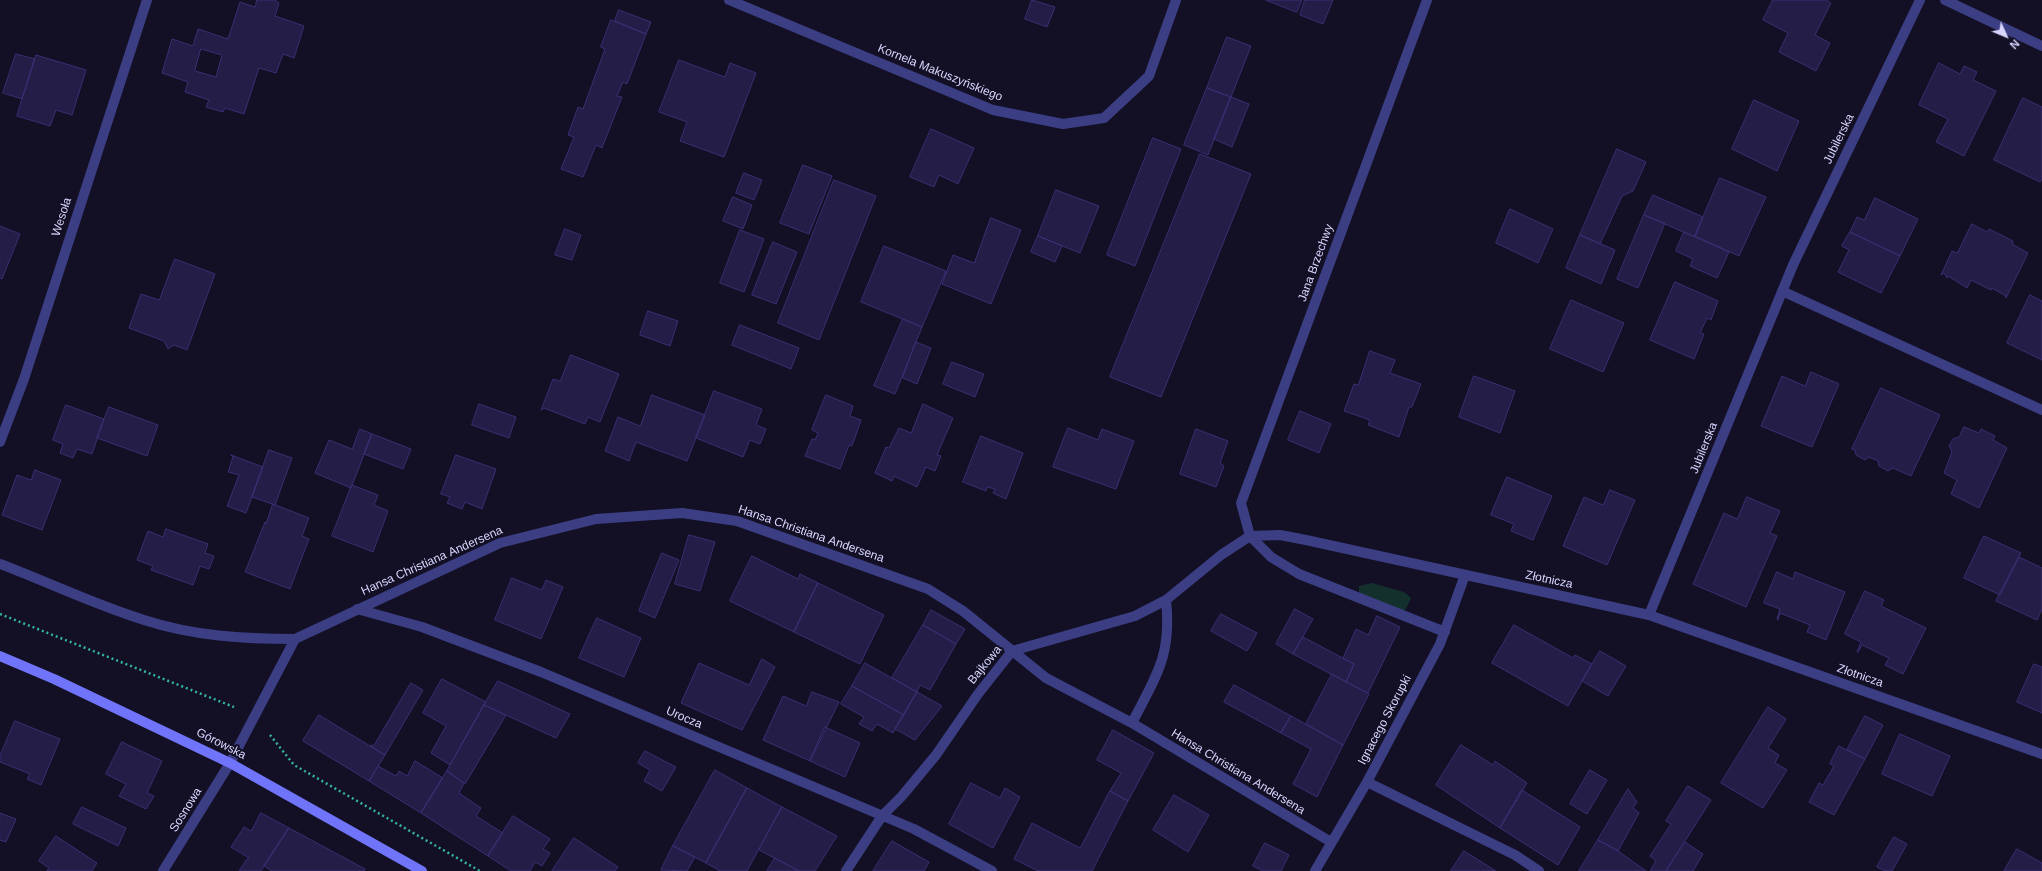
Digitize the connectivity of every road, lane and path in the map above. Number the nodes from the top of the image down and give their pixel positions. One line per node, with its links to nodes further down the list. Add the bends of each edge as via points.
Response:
1 (147, 0): 10 (street, Wesoła, via 24,379)
2 (729, 0): 3 (street, Kornela Makuszyńskiego, via 993,110 1063,124 1104,118 1149,76)
3 (1176, 0)
4 (1427, 0): 11 (street, Jana Brzechwy, via 1241,503)
5 (1920, 0): 8 (street, Jubilerska)
6 (1945, 0): 7 (street)
7 (2042, 46)
8 (1782, 291): 9 (street); 16 (street, Jubilerska)
9 (2042, 410)
10 (0, 442)
11 (1250, 536): 13 (street, Złotnicza, via 1280,535); 14 (street, Bajkowa, via 1221,555); 17 (street, via 1271,557 1299,574)
12 (0, 564): 18 (street, Hansa Christiana Andersena, via 145,621 206,635)
13 (1465, 575): 16 (street, Złotnicza); 17 (street, Ignacego Skorupki)
14 (1166, 600): 19 (street, Bajkowa, via 1135,616); 21 (street, via 1168,631 1162,665)
15 (357, 610): 18 (street, Hansa Christiana Andersena); 19 (street, Hansa Christiana Andersena, via 500,543 596,519 682,513 737,521 928,589 963,611); 25 (street, Urocza, via 422,627 541,672)
16 (1649, 615): 22 (street, Złotnicza)
17 (1445, 632): 24 (street, Ignacego Skorupki)
18 (295, 639): 23 (street)
19 (1012, 651): 21 (street, Hansa Christiana Andersena, via 1046,678); 25 (street, Bajkowa, via 936,754)
20 (0, 656): 23 (street, Górowska)
21 (1132, 723): 26 (street, Hansa Christiana Andersena)
22 (2042, 754)
23 (230, 763): 27 (street, Sosnowa); 28 (street, Górowska)
24 (1367, 782): 26 (street, Ignacego Skorupki); 32 (street, via 1515,855)
25 (882, 816): 29 (street, Bajkowa); 30 (street, Urocza, via 920,832)
26 (1331, 842): 31 (street, Ignacego Skorupki)
27 (163, 871)
28 (422, 871)
29 (846, 871)
30 (992, 871)
31 (1315, 871)
32 (1539, 871)

